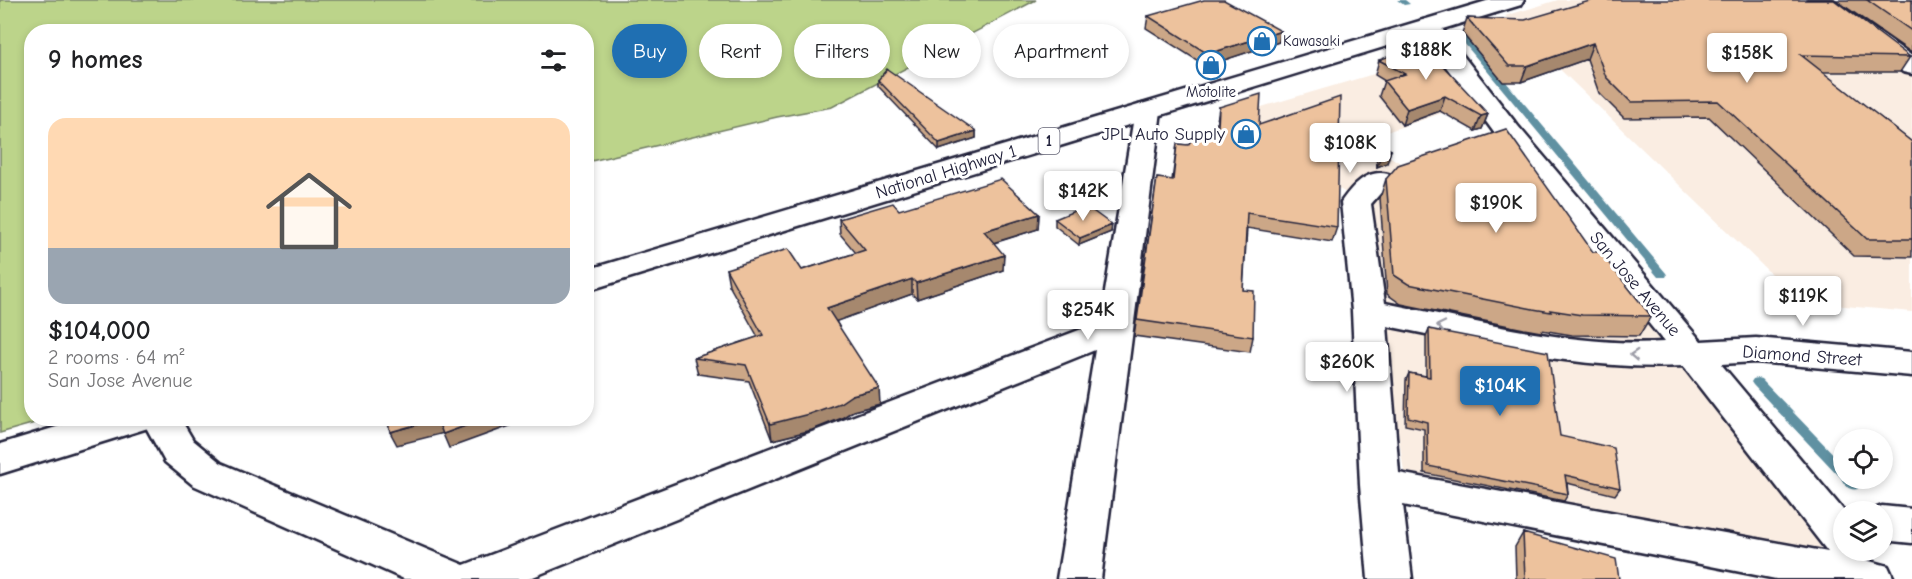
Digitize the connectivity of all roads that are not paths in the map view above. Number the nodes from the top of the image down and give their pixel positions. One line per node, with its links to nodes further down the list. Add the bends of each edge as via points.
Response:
1 (1513, 0): 3 (main road, National Highway 1 / 1)
2 (1819, 0): 4 (main road)
3 (1428, 26): 5 (main road, National Highway 1 / 1); 10 (main road, San Jose Avenue, via 1497,136)
4 (1912, 68)
5 (1148, 111): 7 (main road, National Highway 1 / 1); 9 (main road)
6 (1389, 175): 8 (main road, via 1356,202)
7 (594, 279)
8 (1369, 311): 10 (main road, Diamond Street, one-way to 8, via 1639,356 1545,347); 15 (main road)
9 (1117, 328): 21 (main road); 22 (main road)
10 (1692, 352): 11 (main road, Diamond Street, via 1756,350); 16 (main road, San Jose Avenue)
11 (1912, 364)
12 (109, 426): 14 (main road)
13 (165, 426): 20 (main road, via 179,451 207,474)
14 (0, 459)
15 (1380, 485): 23 (main road); 24 (main road)
16 (1833, 520)
17 (1893, 524): 18 (main road)
18 (1912, 526)
19 (1859, 561): 24 (main road)
20 (449, 579)
21 (479, 579)
22 (1079, 579)
23 (1390, 579)
24 (1873, 579)

